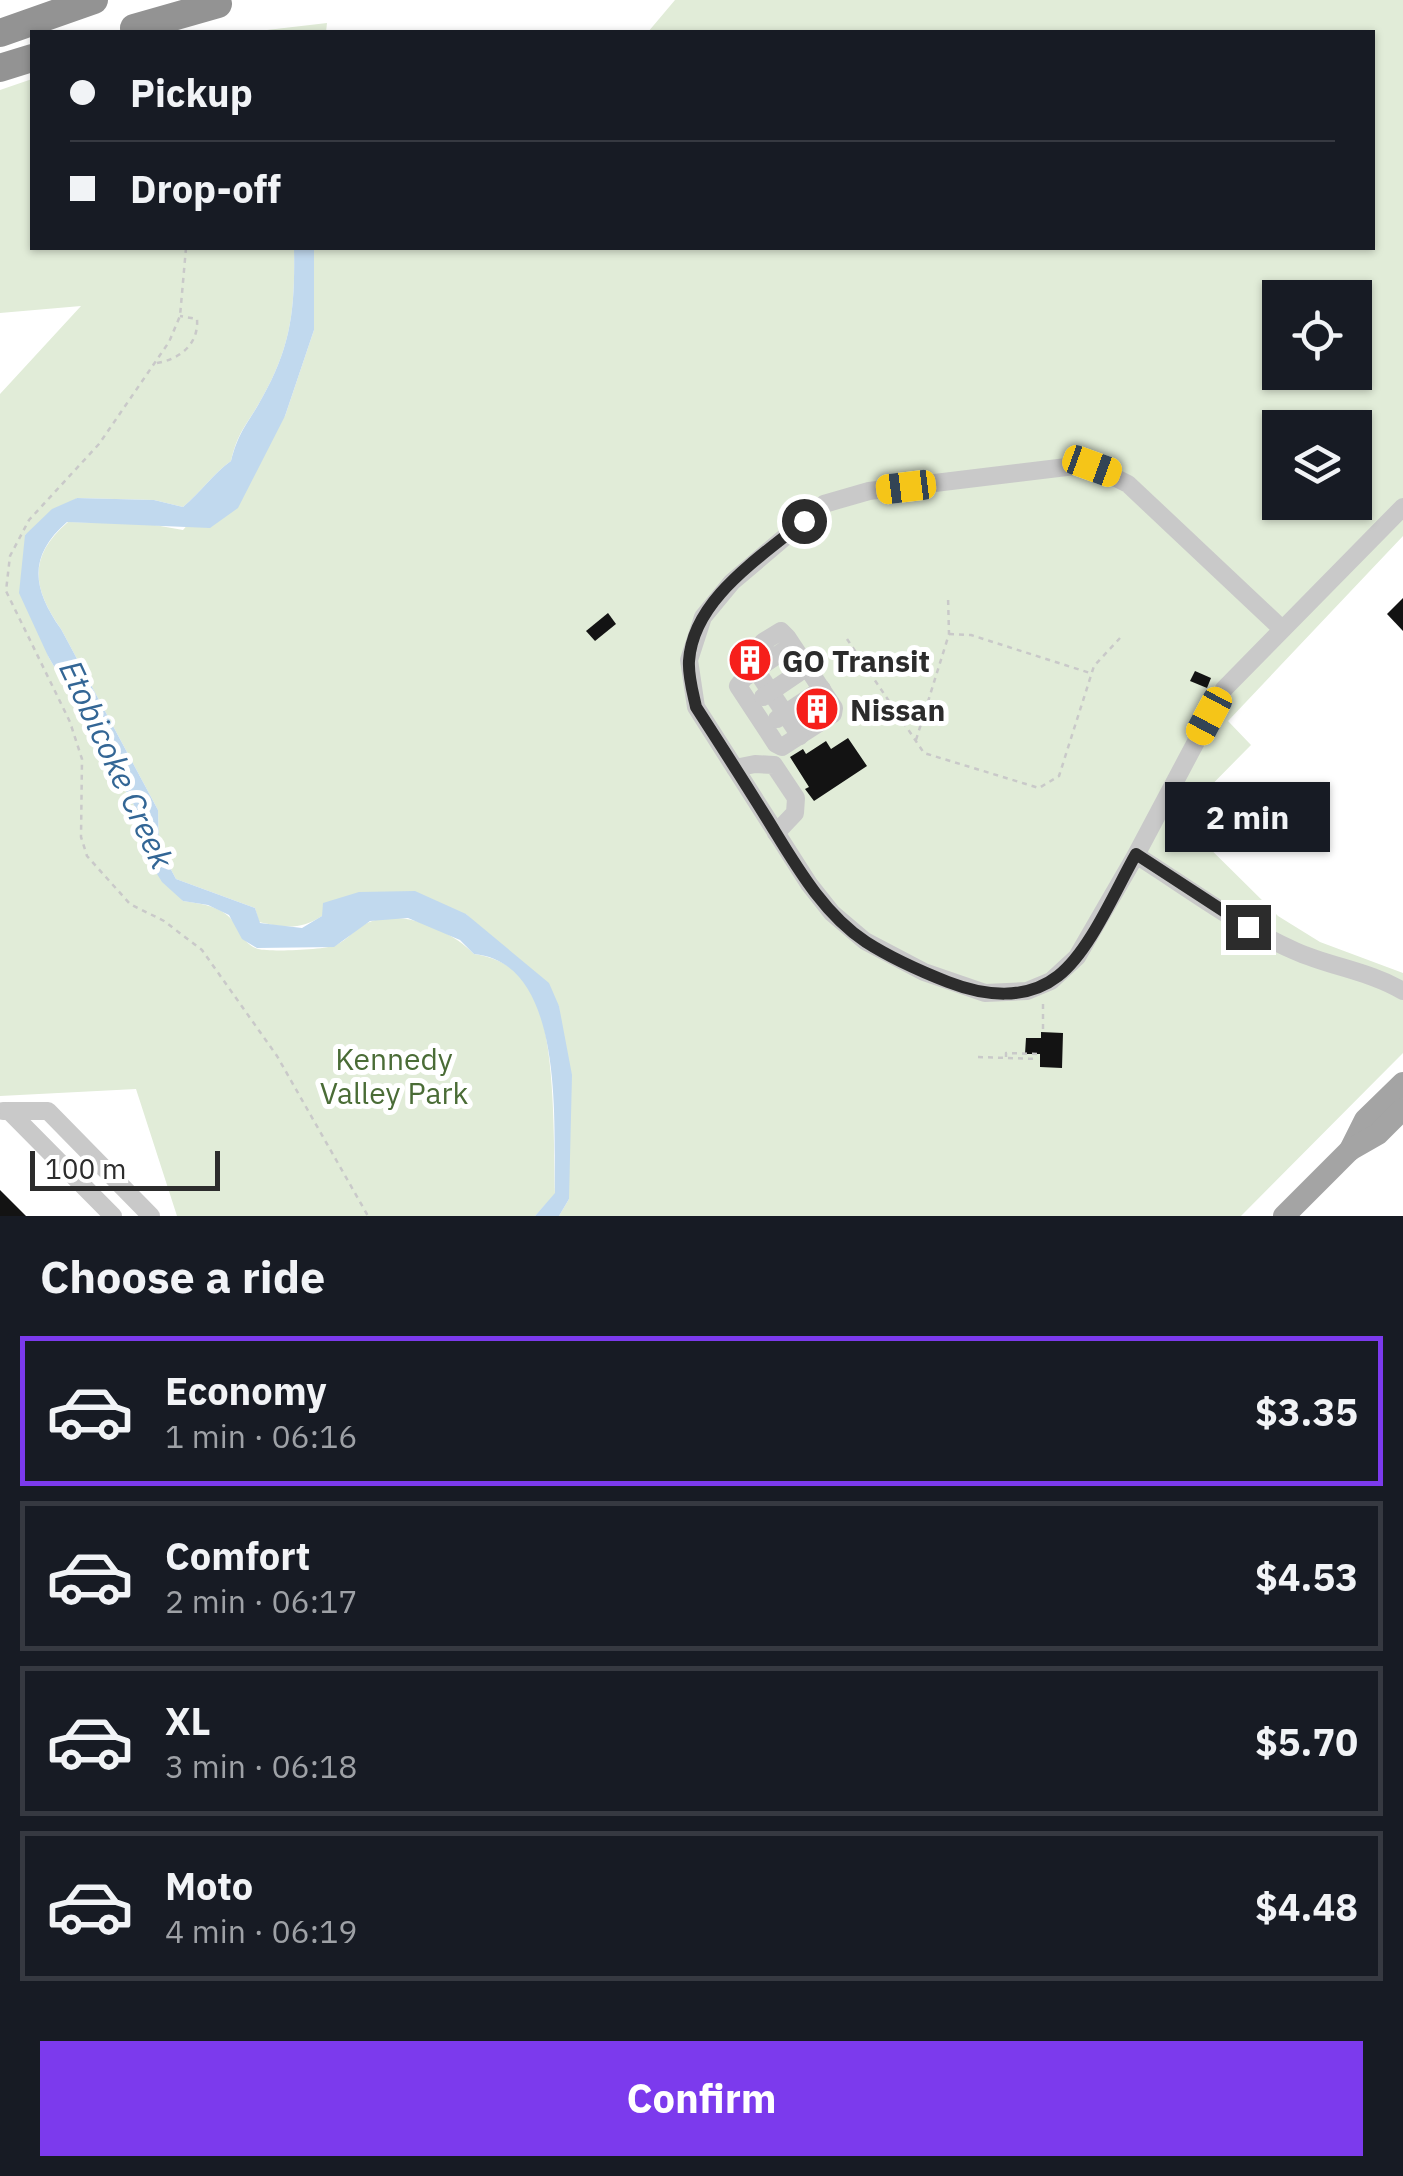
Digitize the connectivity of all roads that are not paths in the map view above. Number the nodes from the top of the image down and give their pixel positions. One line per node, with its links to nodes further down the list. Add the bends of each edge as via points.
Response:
1 (94, 0): 4 (highway)
2 (226, 2): 3 (highway, bridge)
3 (127, 30)
4 (0, 33)
5 (30, 59): 6 (highway)
6 (0, 68)
7 (1403, 507): 8 (lane)
8 (1282, 629): 19 (lane, via 1128,484 1092,466 869,492 824,504 732,582 703,617 689,660 696,707); 21 (lane, via 1224,689)
9 (767, 662): 10 (lane, via 762,644 783,632); 11 (lane); 13 (lane); 15 (lane, via 738,684)
10 (807, 667): 11 (lane); 12 (lane)
11 (791, 678): 13 (lane); 14 (lane)
12 (822, 689): 14 (lane); 18 (lane, via 834,712)
13 (770, 692): 15 (lane); 16 (lane)
14 (805, 700): 16 (lane)
15 (750, 706): 17 (lane)
16 (785, 714): 17 (lane); 18 (lane)
17 (764, 727): 18 (lane, via 780,747)
18 (800, 736)
19 (736, 768): 20 (lane); 20 (lane, via 774,765 794,794 795,813)
20 (776, 833): 21 (lane, via 832,913 865,941 964,988 998,994 1027,991 1061,974)
21 (1136, 854): 22 (lane, via 1248,927)
22 (1403, 992)
23 (1403, 1083): 26 (main road, via 1365,1120)
24 (1403, 1108): 26 (main road)
25 (5, 1111): 27 (lane); 28 (lane, via 48,1110)
26 (1350, 1150): 29 (main road)
27 (113, 1216)
28 (151, 1216)
29 (1284, 1216)

